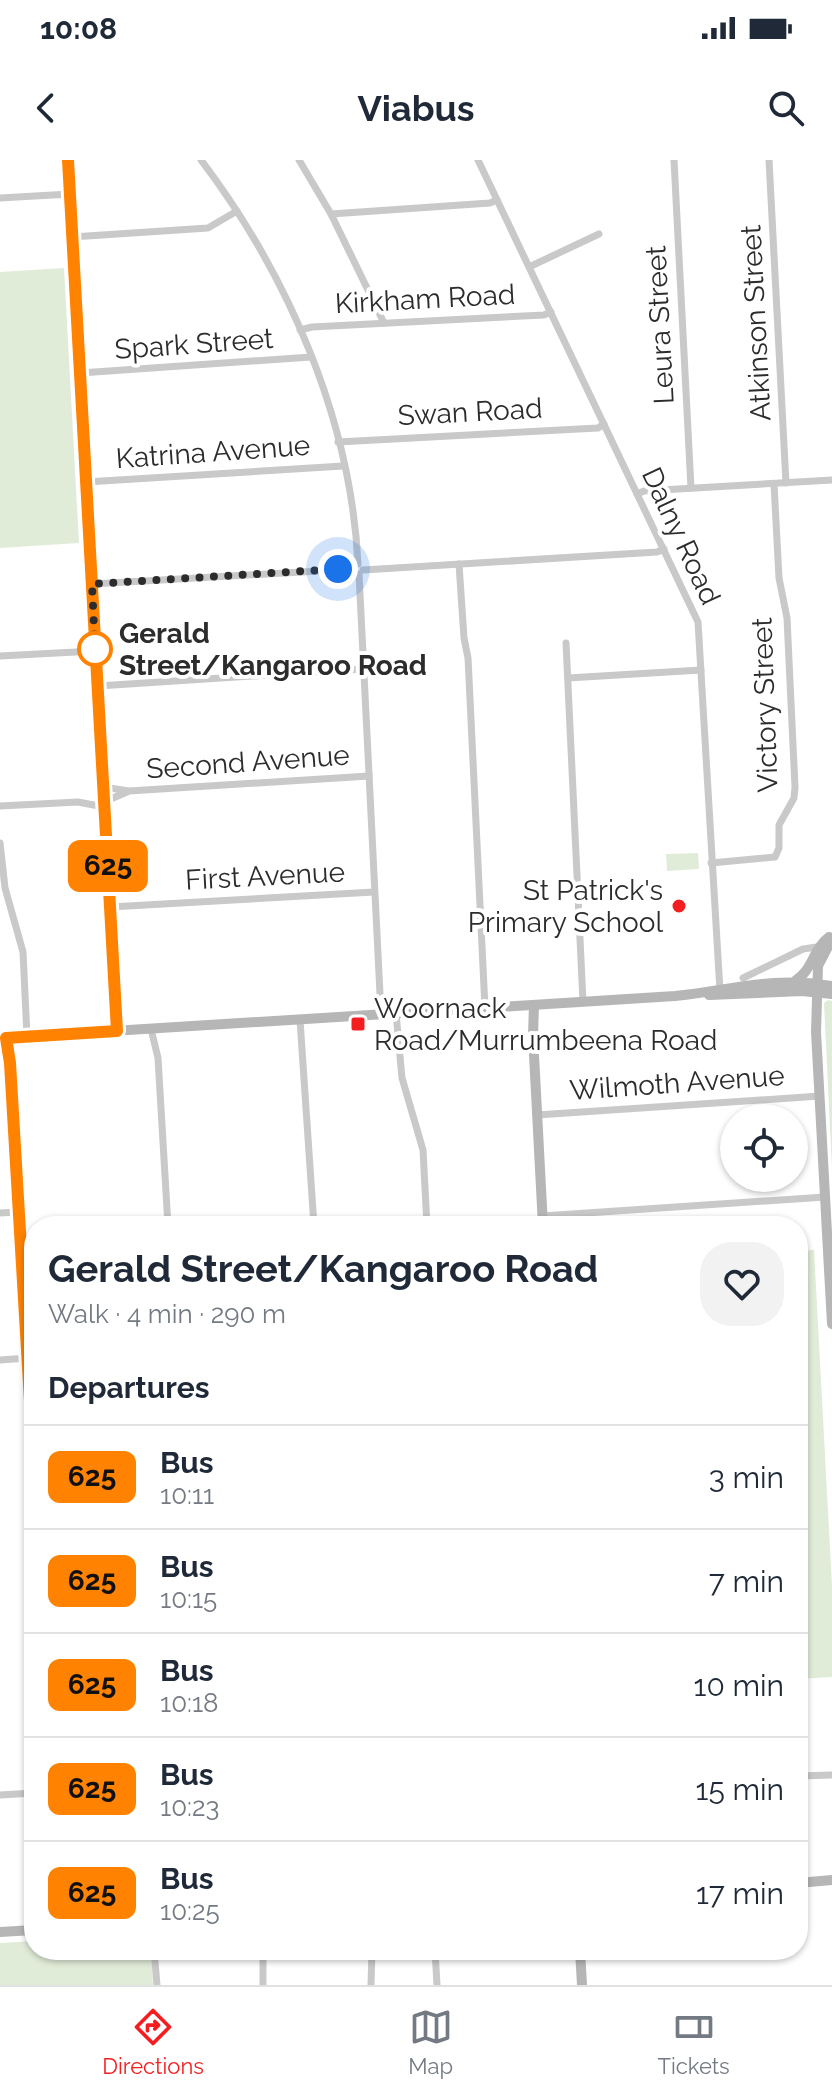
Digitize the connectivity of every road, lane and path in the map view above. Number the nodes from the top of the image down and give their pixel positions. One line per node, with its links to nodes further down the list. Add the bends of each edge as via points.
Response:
1 (68, 160): 7 (street)
2 (201, 160): 10 (street)
3 (299, 160): 11 (street)
4 (478, 160): 9 (street, Dalny Road)
5 (674, 160): 27 (street, Leura Street)
6 (769, 160): 25 (street, Atkinson Street)
7 (70, 194): 8 (street); 13 (street)
8 (0, 198)
9 (497, 200): 11 (street); 14 (street, Dalny Road)
10 (237, 211): 13 (street, via 208,228); 17 (street)
11 (331, 214): 16 (street)
12 (599, 234): 14 (street)
13 (72, 237): 19 (street)
14 (529, 267): 15 (street, Dalny Road)
15 (551, 312): 16 (street, Kirkham Road); 20 (street, Dalny Road)
16 (384, 323): 17 (street, Kirkham Road)
17 (300, 330): 18 (street)
18 (311, 357): 19 (street, Spark Street); 21 (street)
19 (80, 373): 24 (street)
20 (604, 424): 21 (street, Swan Road); 28 (street, Dalny Road)
21 (338, 442): 22 (street)
22 (343, 466): 24 (street, Katrina Avenue); 31 (street)
23 (832, 480): 25 (street)
24 (86, 482): 32 (street)
25 (786, 483): 26 (street)
26 (774, 484): 27 (street); 45 (street, Victory Street, via 795,794 779,825 774,858)
27 (691, 488): 28 (street)
28 (637, 494): 29 (street, Dalny Road)
29 (664, 549): 30 (street); 37 (street, Dalny Road, via 698,622)
30 (459, 564): 31 (street); 57 (street)
31 (358, 569): 32 (street); 36 (street)
32 (92, 584): 34 (street)
33 (566, 643): 38 (street)
34 (95, 651): 35 (street); 39 (street)
35 (0, 656)
36 (363, 669): 39 (street); 40 (street)
37 (701, 670): 38 (street); 45 (street, Dalny Road)
38 (568, 678): 55 (street)
39 (98, 686): 42 (street)
40 (369, 776): 41 (street, Second Avenue); 46 (street)
41 (129, 791): 42 (street, Second Avenue); 42 (street, Second Avenue)
42 (104, 798): 43 (street); 47 (street)
43 (0, 806)
44 (0, 843): 63 (street, via 5,888 23,952)
45 (711, 863): 54 (street, Dalny Road)
46 (374, 892): 47 (street, First Avenue); 59 (street)
47 (110, 907): 62 (street)
48 (832, 937): 49 (street)
49 (820, 949): 50 (street, via 803,949); 51 (street); 52 (street); 53 (street)
50 (743, 978)
51 (794, 981): 52 (street); 54 (street, via 749,983)
52 (815, 987): 53 (street); 54 (street); 65 (street, via 812,1016)
53 (831, 988)
54 (718, 992): 55 (street)
55 (583, 1002): 56 (street)
56 (531, 1005): 57 (street); 66 (street)
57 (485, 1008): 58 (street)
58 (399, 1013): 59 (street); 72 (street, via 402,1078 423,1150)
59 (381, 1014): 60 (street)
60 (303, 1020): 61 (street); 71 (street)
61 (155, 1029): 62 (street); 70 (street)
62 (117, 1031): 63 (street)
63 (27, 1036): 64 (street)
64 (6, 1038): 68 (street)
65 (820, 1096): 66 (street, Wilmoth Avenue); 67 (street)
66 (537, 1115): 73 (street)
67 (825, 1197): 74 (street); 75 (street)
68 (18, 1212): 69 (street); 76 (street)
69 (0, 1213)
70 (167, 1216)
71 (313, 1216)
72 (426, 1216)
73 (542, 1216)
74 (601, 1216)
75 (831, 1276): 77 (street)
76 (24, 1300)
77 (832, 1324)
78 (24, 1358): 79 (street)
79 (0, 1360)
80 (832, 1775): 81 (street)
81 (808, 1776)
82 (24, 1794): 83 (street)
83 (0, 1795)
84 (829, 1881): 85 (street)
85 (808, 1882)
86 (24, 1931): 87 (street)
87 (0, 1932)
88 (155, 1960): 93 (street)
89 (263, 1960): 94 (street)
90 (372, 1960): 95 (street)
91 (436, 1960): 96 (street)
92 (581, 1960): 97 (street)
93 (157, 1985)
94 (263, 1985)
95 (371, 1985)
96 (437, 1985)
97 (582, 1985)

